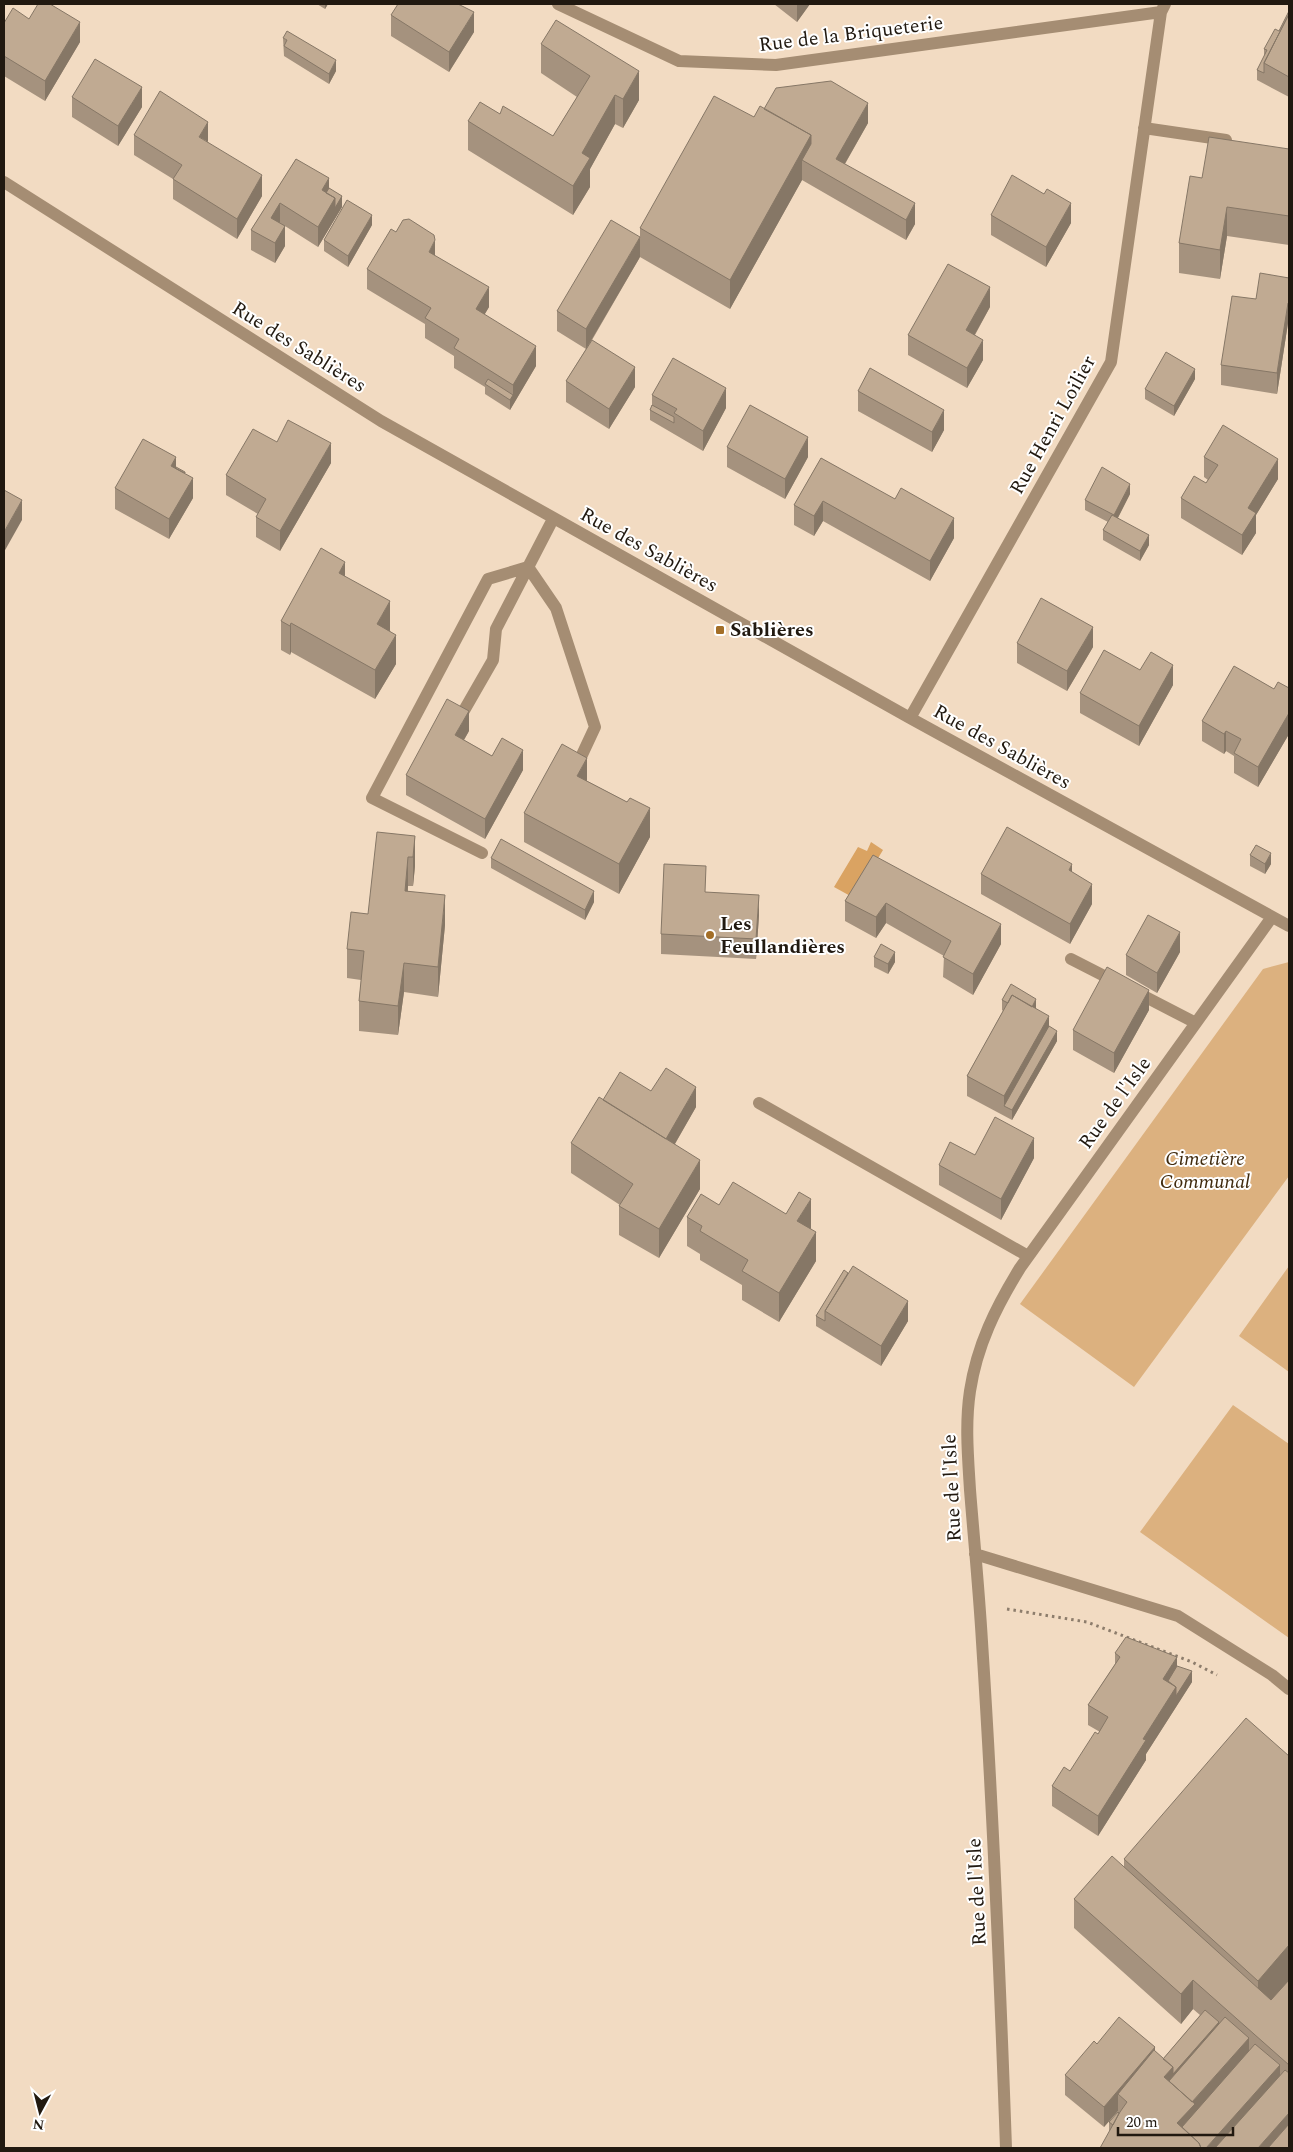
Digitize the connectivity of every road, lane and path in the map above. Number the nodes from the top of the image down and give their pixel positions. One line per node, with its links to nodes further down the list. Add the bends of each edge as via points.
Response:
1 (558, 4): 2 (street, Rue de la Briqueterie, via 679,61 776,65)
2 (1163, 8): 3 (street, Rue Henri Loilier)
3 (1144, 128): 4 (street); 9 (street, Rue Henri Loilier, via 1111,362)
4 (1241, 143)
5 (4, 182): 6 (street, Rue des Sablières, via 381,421)
6 (553, 519): 7 (street); 9 (street, Rue des Sablières)
7 (528, 567): 8 (street, via 496,629 493,660); 10 (street, via 556,608 595,727); 11 (street, via 488,579 372,798)
8 (462, 714)
9 (910, 718): 12 (street, Rue des Sablières)
10 (581, 757)
11 (482, 853)
12 (1272, 917): 13 (street, Rue des Sablières); 15 (street, Rue de l'Isle)
13 (1289, 926)
14 (1071, 959): 15 (street)
15 (1196, 1023): 17 (street, Rue de l'Isle)
16 (759, 1103): 17 (street)
17 (1028, 1256): 18 (street, Rue de l'Isle, via 999,1302 975,1363 970,1392 968,1450)
18 (975, 1554): 19 (street, Rue de l'Isle); 21 (street, via 1178,1616)
19 (979, 1604): 20 (path, via 1087,1622 1192,1662); 22 (street, Rue de l'Isle, via 997,1915)
20 (1218, 1676)
21 (1289, 1689)
22 (1006, 2148)

